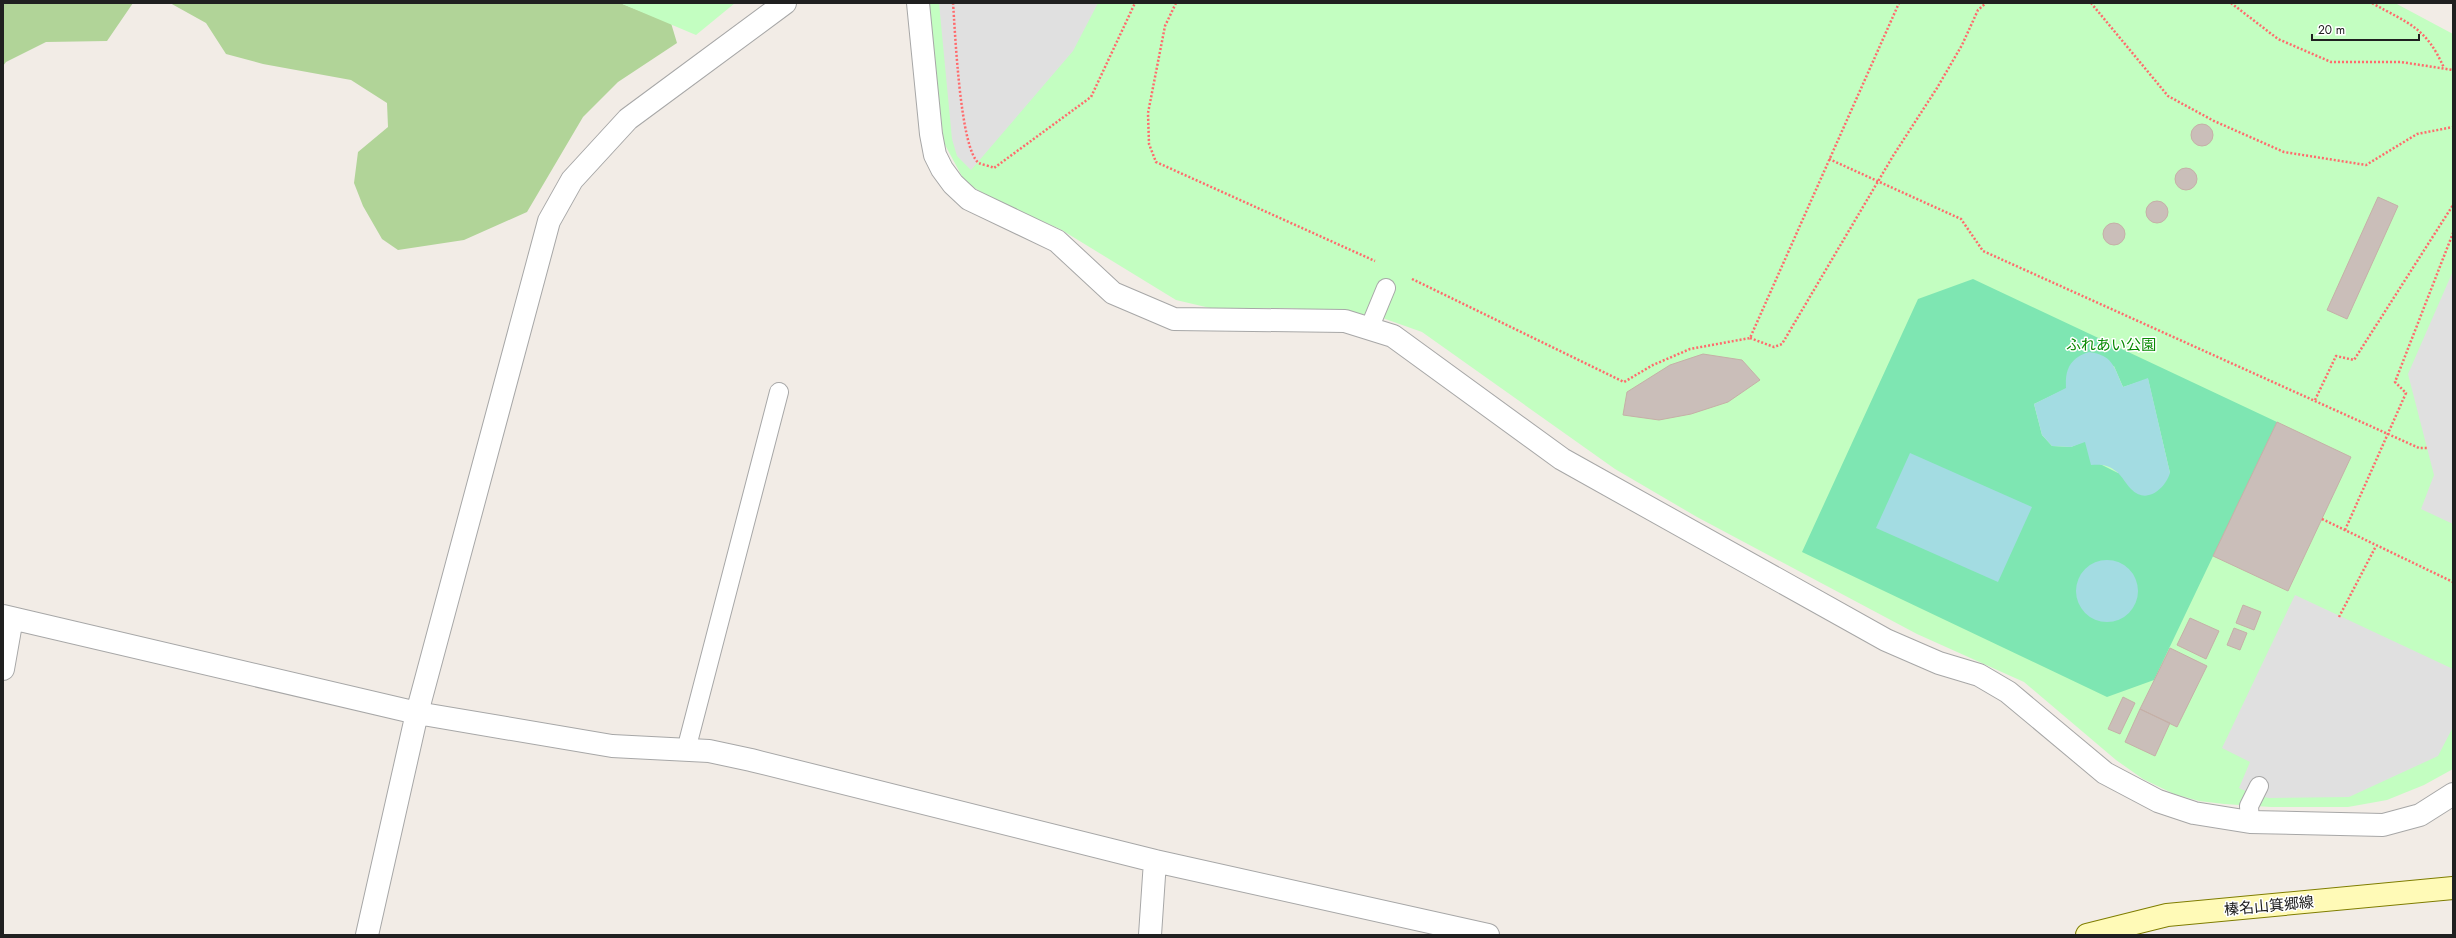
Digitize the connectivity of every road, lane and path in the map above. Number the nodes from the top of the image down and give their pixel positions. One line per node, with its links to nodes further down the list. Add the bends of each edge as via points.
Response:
1 (785, 3): 34 (street, via 628,119 572,180 549,221)
2 (918, 3): 21 (street, via 935,155 953,184 969,199 1056,241 1113,293 1174,318 1345,321)
3 (953, 3): 4 (path, via 964,127 971,152 978,163 994,168 1091,97)
4 (1135, 3)
5 (1176, 3): 18 (path, via 1165,26 1148,113 1149,144 1156,162)
6 (1900, 3): 14 (path)
7 (1986, 3): 15 (path, via 1978,10 1941,82)
8 (2091, 3): 13 (path, via 2168,96 2214,121 2284,152 2366,165 2417,134)
9 (2231, 3): 11 (path, via 2278,38 2331,62 2401,62)
10 (2372, 3): 11 (path, via 2421,31 2435,47)
11 (2444, 69): 12 (path)
12 (2453, 70)
13 (2453, 127)
14 (1829, 159): 15 (path); 22 (path)
15 (1879, 180): 22 (path, via 1782,344 1774,347); 24 (path, via 1961,219 1983,251)
16 (2453, 204): 24 (path, via 2354,360 2336,356)
17 (2453, 233): 25 (path, via 2395,382 2406,393)
18 (1378, 263)
19 (1407, 276): 22 (path, via 1624,382 1653,365 1690,349)
20 (1386, 288): 21 (lane)
21 (1369, 329): 38 (street, via 1393,336 1562,459 1886,640 1939,663 1979,675 2008,692 2105,773 2158,801 2194,813)
22 (1750, 338)
23 (779, 392): 35 (lane)
24 (2315, 400): 25 (path)
25 (2389, 435): 26 (path, via 2419,448); 28 (path)
26 (2427, 448)
27 (2322, 519): 28 (path)
28 (2345, 530): 29 (path)
29 (2376, 546): 30 (path); 32 (path)
30 (2453, 582)
31 (8, 617): 33 (street); 34 (street)
32 (2339, 617)
33 (3, 669)
34 (417, 713): 35 (street, via 612,746); 41 (street)
35 (686, 750): 39 (street, via 709,751 751,760)
36 (2259, 786): 38 (lane, via 2248,806)
37 (2453, 794): 38 (street, via 2420,816 2382,825)
38 (2250, 822)
39 (1155, 862): 42 (street); 43 (street)
40 (2453, 888): 44 (main road, 榛名山箕郷線, via 2167,915)
41 (368, 935)
42 (1150, 935)
43 (1488, 935)
44 (2087, 935)

